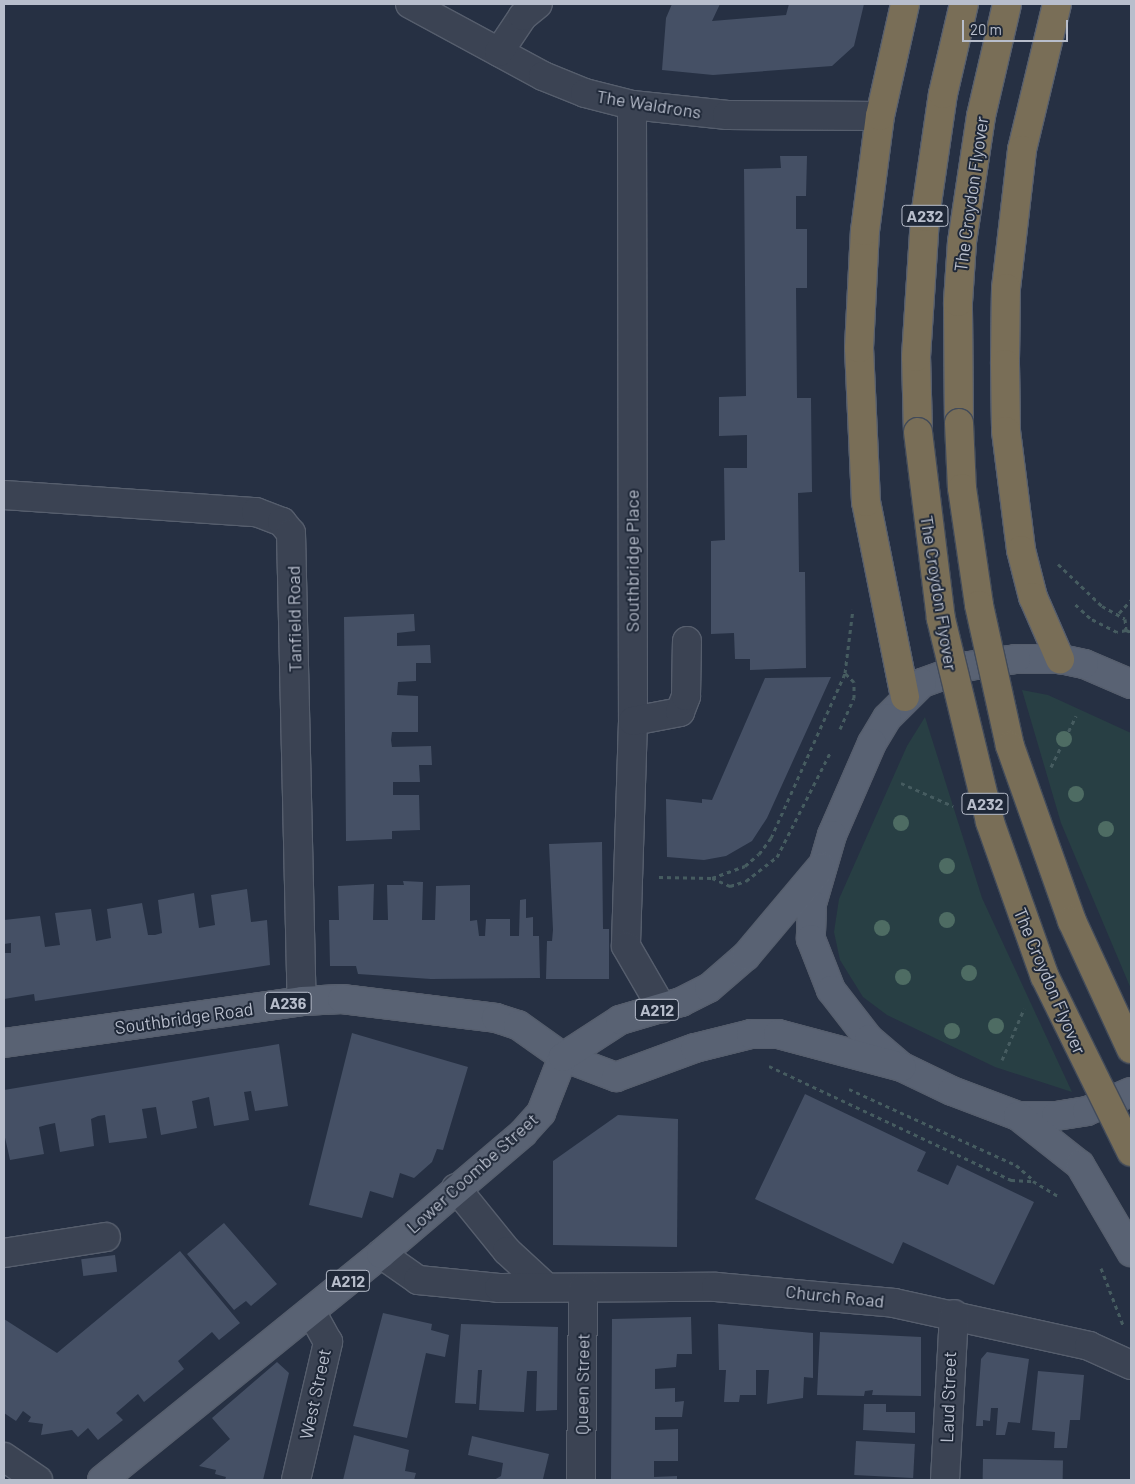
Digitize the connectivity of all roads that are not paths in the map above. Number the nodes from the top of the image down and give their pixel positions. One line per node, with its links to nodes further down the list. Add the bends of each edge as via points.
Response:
1 (410, 4): 7 (street, The Waldrons)
2 (538, 4): 7 (street, via 523,16)
3 (906, 4): 9 (highway)
4 (964, 4): 25 (highway, The Croydon Flyover / A232, bridge, via 943,94 925,217 916,357 918,432 941,619 990,822 1045,977)
5 (1007, 4): 20 (highway, The Croydon Flyover / A232, bridge, via 981,116 962,242 958,311 958,423 962,488 979,605 1010,746 1072,921)
6 (1057, 4): 12 (highway, via 1022,150 1006,288 1006,431 1021,550 1033,597)
7 (499, 52): 8 (street, The Waldrons, via 585,93)
8 (632, 105): 9 (street, The Waldrons, via 727,115); 15 (street, Southbridge Place)
9 (880, 116): 14 (highway, via 865,231 859,358 866,502)
10 (4, 495): 17 (street, Tanfield Road, via 256,512 282,522 291,533)
11 (687, 641): 15 (street, via 686,696 680,712)
12 (1060, 659): 13 (main road, via 1084,664); 14 (main road, via 1016,659 969,666 922,683)
13 (1131, 684)
14 (905, 697): 16 (main road, via 872,743)
15 (633, 721): 18 (street, Southbridge Place, via 626,946)
16 (822, 867): 18 (main road, A212, via 733,969 696,996); 22 (main road, via 812,904 812,939 819,963 848,1015 869,1039)
17 (302, 1001): 19 (main road, Southbridge Road / A236); 21 (main road, Southbridge Road / A236, via 378,1002 487,1016 518,1025)
18 (662, 1008): 21 (main road, A212, via 608,1025)
19 (4, 1044)
20 (1131, 1049)
21 (563, 1057): 22 (main road, Southbridge Road, via 616,1077 734,1036 778,1034); 26 (main road, Lower Coombe Street / A212, via 534,1122)
22 (902, 1067): 24 (main road, via 988,1107)
23 (1131, 1092): 24 (main road, via 1086,1111 1056,1116)
24 (1018, 1116): 28 (main road, via 1080,1165)
25 (1131, 1152)
26 (456, 1188): 30 (main road, Lower Coombe Street / A212); 31 (street, via 507,1251)
27 (106, 1237): 29 (street)
28 (1131, 1252)
29 (4, 1253)
30 (381, 1254): 31 (street, Church Road, via 418,1280 499,1288); 33 (main road, Lower Coombe Street / A212)
31 (546, 1286): 32 (street, Church Road)
32 (583, 1288): 34 (street, Church Road, via 772,1290 894,1303); 40 (street, Queen Street)
33 (310, 1311): 38 (main road, Lower Coombe Street / A212); 39 (street, West Street, via 328,1342)
34 (954, 1314): 35 (street, Church Road); 41 (street, Laud Street)
35 (1125, 1360)
36 (4, 1457): 37 (street)
37 (38, 1480)
38 (102, 1480)
39 (296, 1480)
40 (581, 1480)
41 (945, 1480)

